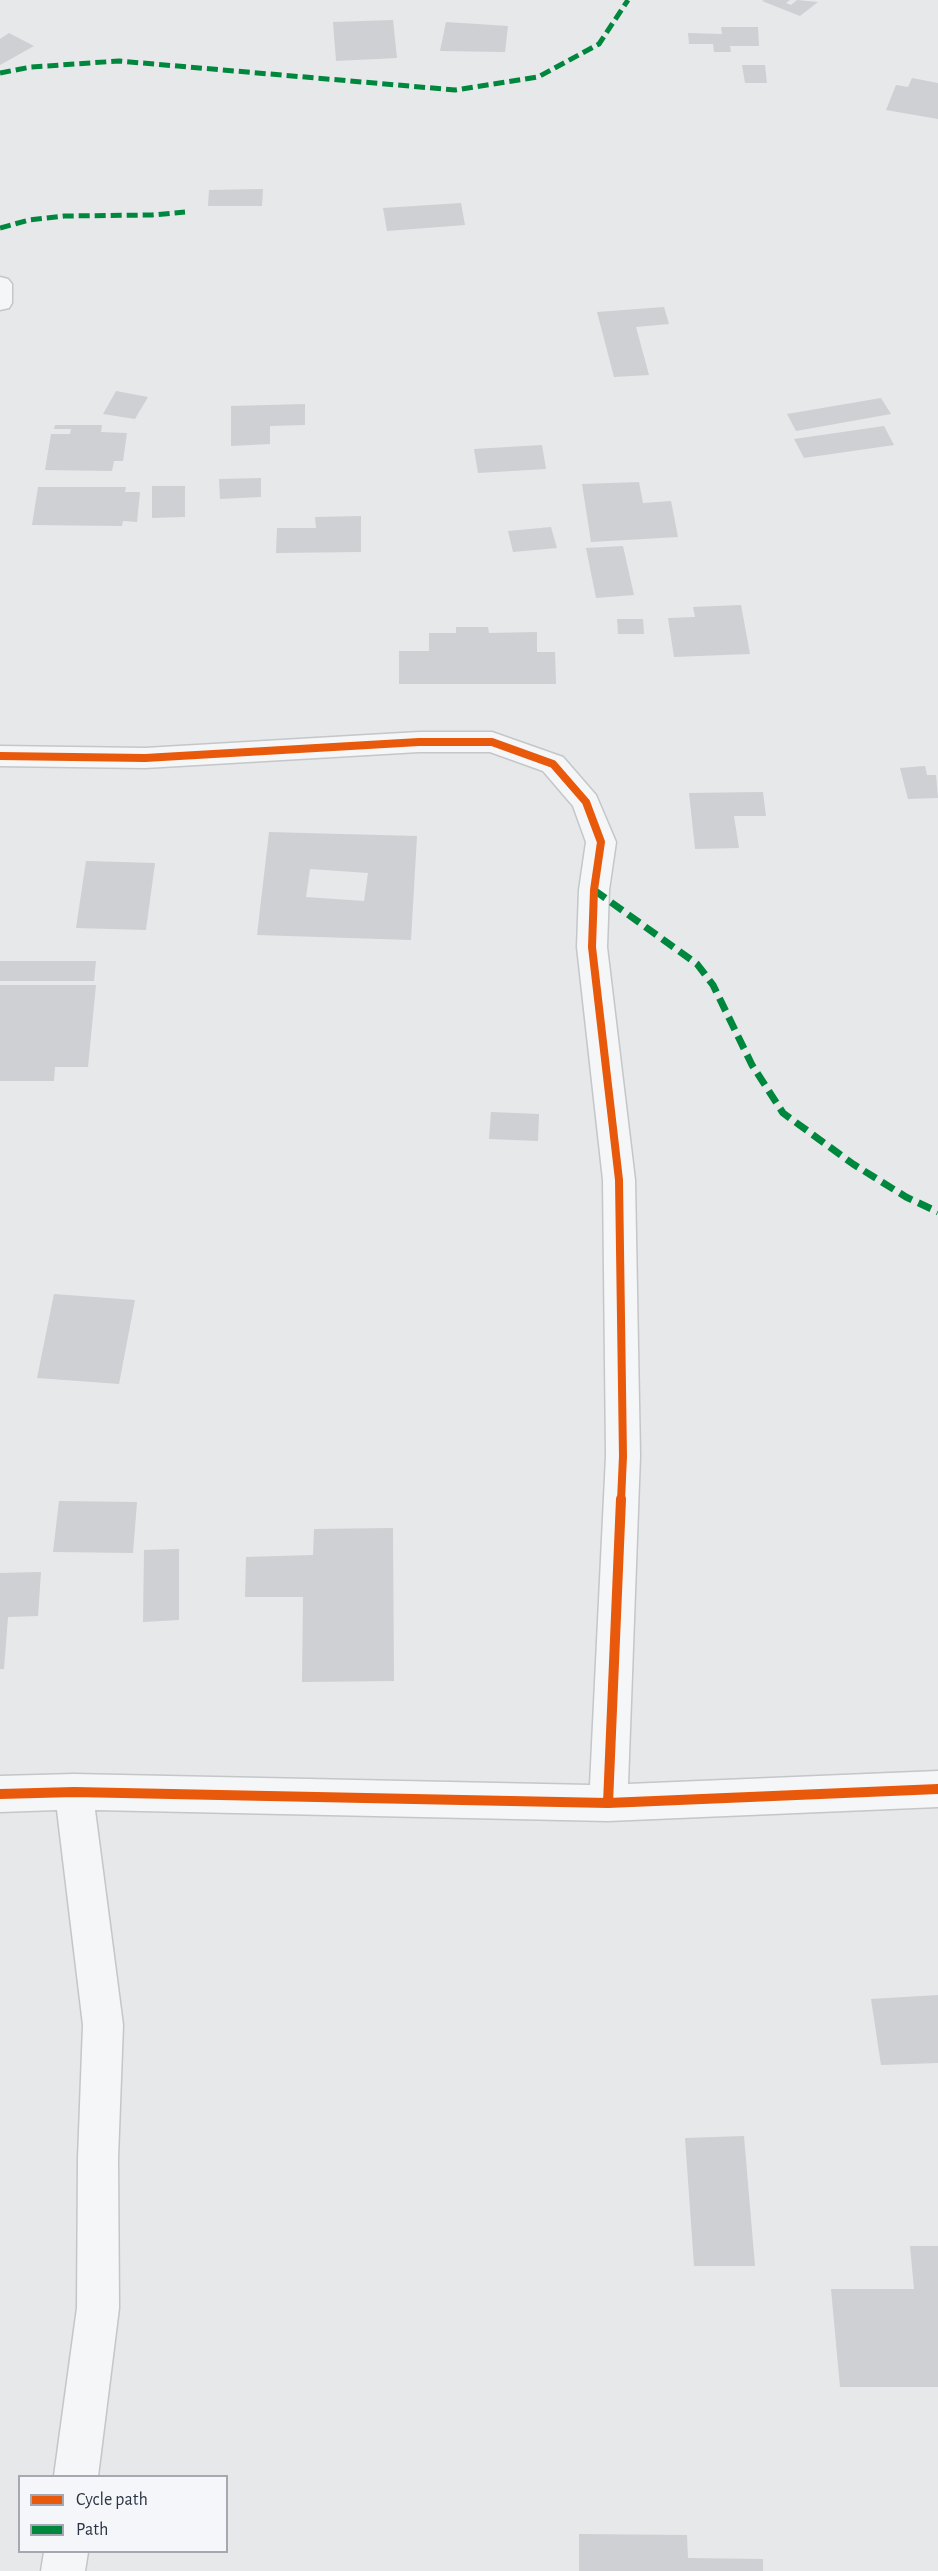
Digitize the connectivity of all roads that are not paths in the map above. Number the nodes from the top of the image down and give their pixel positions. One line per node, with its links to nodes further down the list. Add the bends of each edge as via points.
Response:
1 (0, 284): 2 (street)
2 (0, 303)
3 (0, 756): 7 (street, via 145,758 419,742 492,742 553,764 586,802 601,842 592,947 619,1180 624,1456)
4 (938, 1789): 7 (street)
5 (74, 1792): 6 (street); 7 (street); 8 (street, via 103,2025 98,2308)
6 (0, 1794)
7 (608, 1803)
8 (76, 2475)
9 (66, 2553): 10 (street)
10 (63, 2571)

